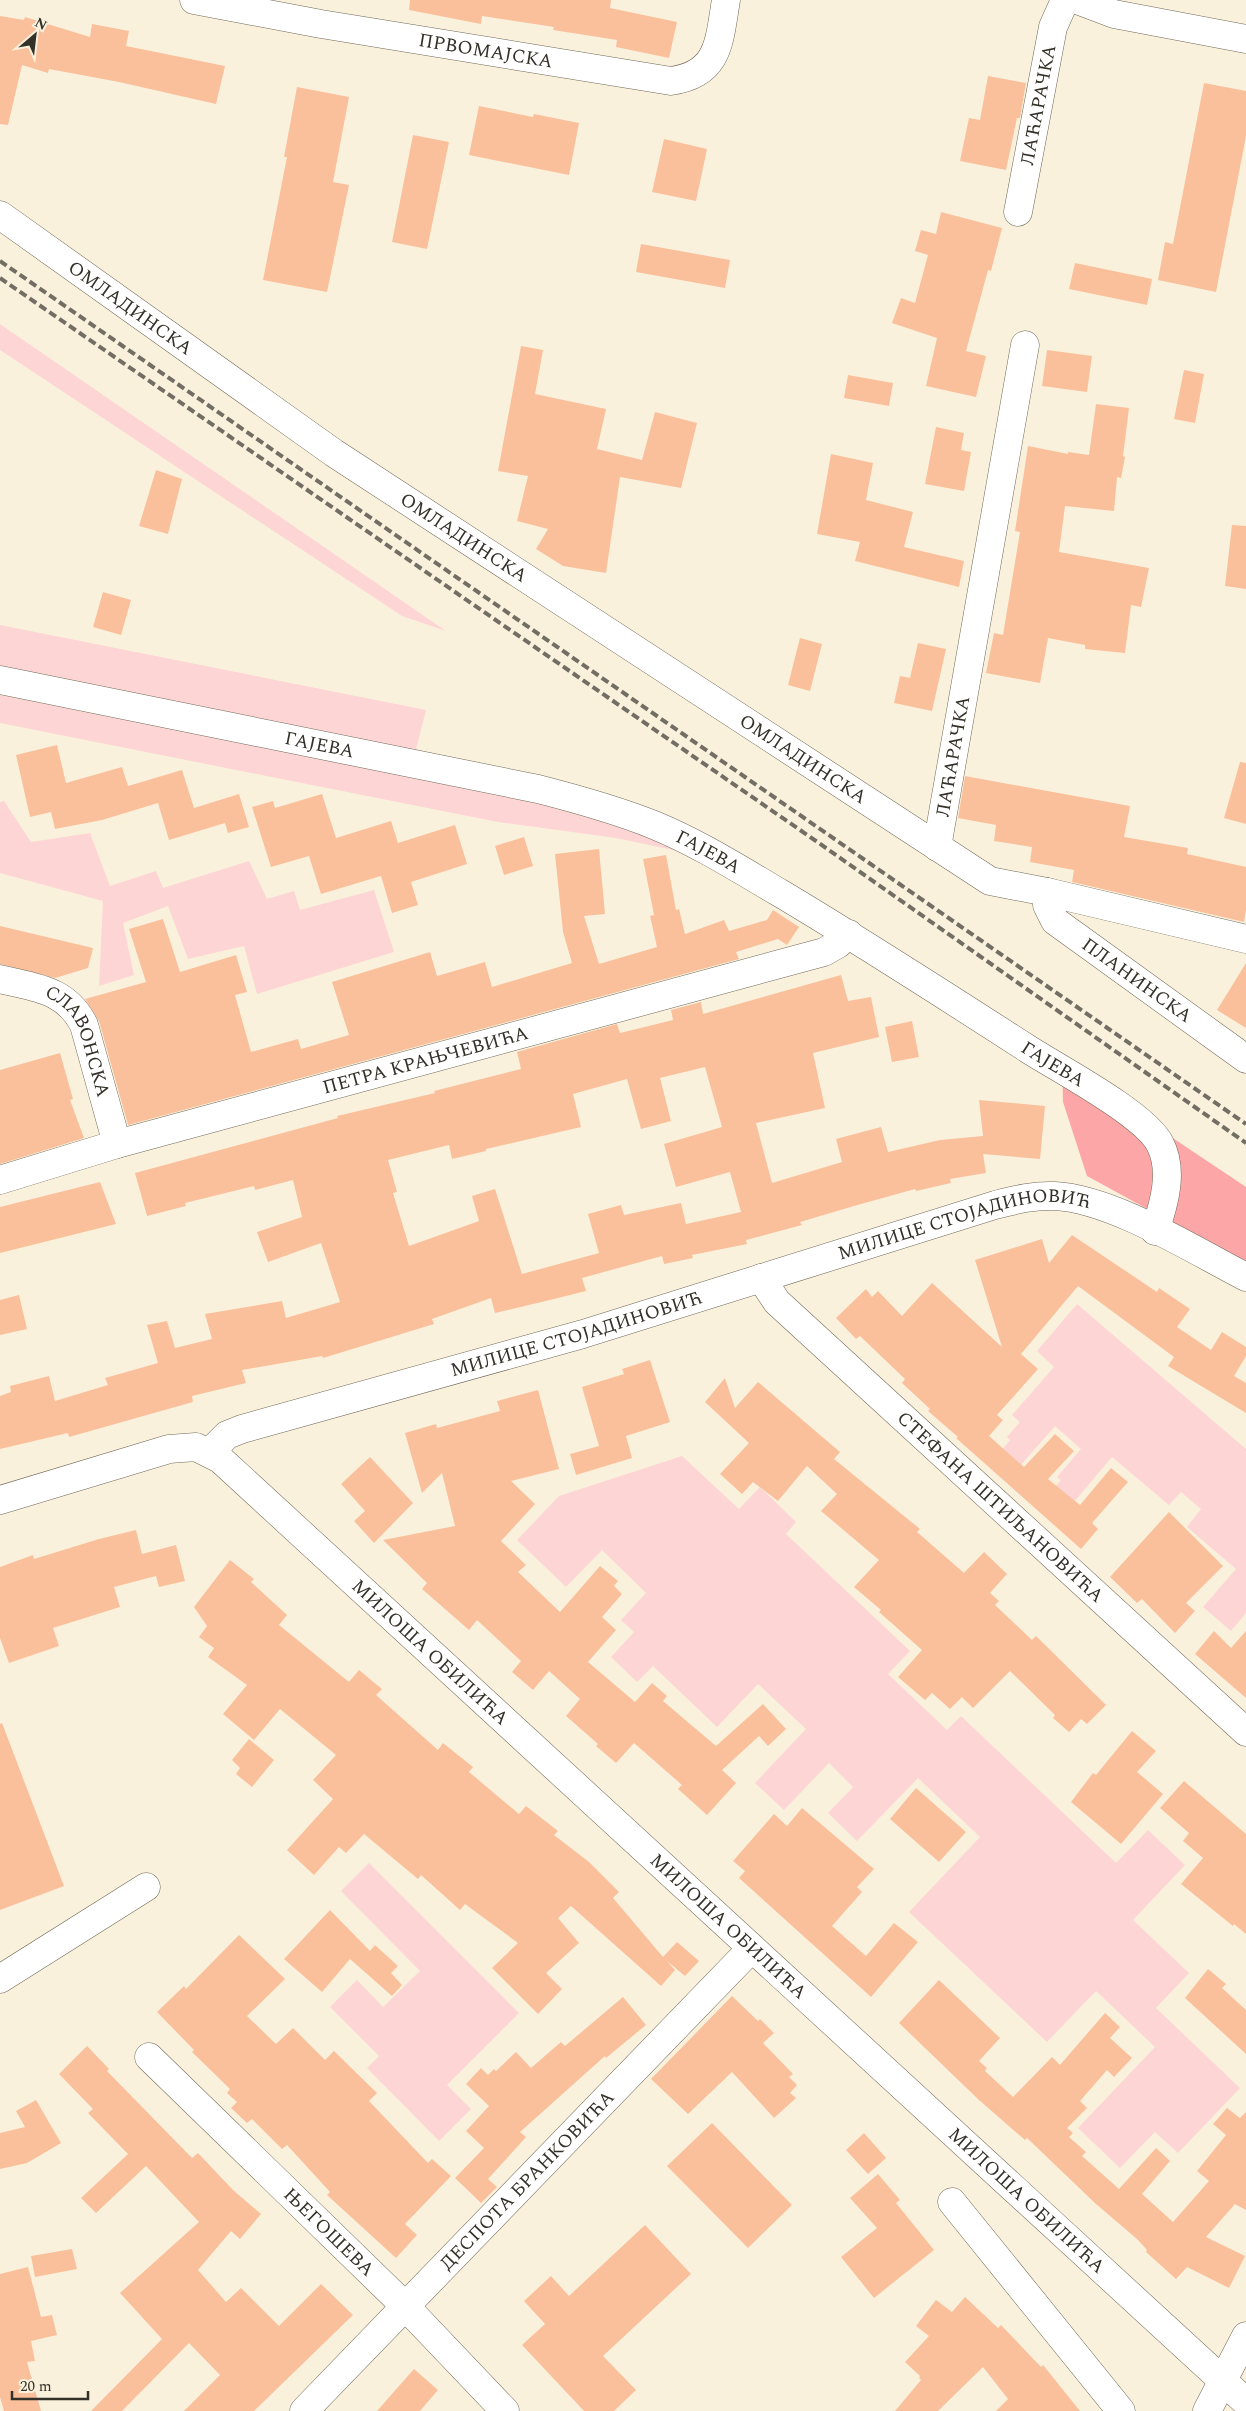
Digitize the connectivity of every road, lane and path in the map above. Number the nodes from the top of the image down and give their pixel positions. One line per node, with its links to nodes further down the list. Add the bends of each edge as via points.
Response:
1 (194, 0): 2 (street, ПРВОМАЈСКА, via 672,82 691,77 712,60 719,43)
2 (726, 0)
3 (1065, 0): 6 (street, ЛАЋАРАЧКА, via 1052,27)
4 (1077, 0): 5 (street, via 1114,14)
5 (1246, 39)
6 (1018, 212)
7 (0, 216): 10 (street, ОМЛАДИНСКА, via 334,453)
8 (1025, 345): 10 (street, ЛАЋАРАЧКА)
9 (0, 680): 12 (street, ГАЈЕВА, via 538,788 598,805 654,825 705,849)
10 (937, 847): 11 (street, via 990,881)
11 (1047, 892): 13 (street); 15 (street, ПЛАНИНСКА, via 1047,905 1055,921)
12 (848, 934): 16 (street, ПЕТРА КРАЊЧЕВИЋА, via 824,952); 18 (street, ГАЈЕВА, via 1092,1088 1147,1128 1160,1144 1167,1180 1164,1204)
13 (1246, 939)
14 (0, 979): 16 (street, СЛАВОНСКА, via 52,993 78,1013)
15 (1246, 1060)
16 (118, 1144): 17 (street, ПЕТРА КРАЊЧЕВИЋА)
17 (0, 1180)
18 (1155, 1231): 19 (street, МИЛИЦЕ СТОЈАДИНОВИЋ, via 1104,1206 1086,1201 1054,1196 1028,1197 995,1204); 20 (street)
19 (761, 1278): 21 (street, МИЛИЦЕ СТОЈАДИНОВИЋ, via 583,1334 242,1428 227,1434); 23 (street, СТЕФАНА ШТИЉАНОВИЋА, via 777,1302)
20 (1246, 1278)
21 (209, 1453): 22 (street, via 196,1447 169,1449); 25 (street, МИЛОША ОБИЛИЋА, via 261,1494)
22 (0, 1500)
23 (1246, 1732)
24 (146, 1887): 26 (street)
25 (751, 1949): 29 (street, ДЕСПОТА БРАНКОВИЋА); 31 (street, МИЛОША ОБИЛИЋА)
26 (0, 1979)
27 (149, 2057): 29 (street, ЊЕГОШЕВА)
28 (952, 2202): 35 (street)
29 (405, 2306): 33 (street, ДЕСПОТА БРАНКОВИЋА); 34 (street, ЊЕГОШЕВА)
30 (1246, 2336): 31 (street)
31 (1223, 2381): 32 (street, МИЛОША ОБИЛИЋА); 36 (street)
32 (1246, 2402)
33 (304, 2411)
34 (505, 2411)
35 (1120, 2411)
36 (1207, 2411)

